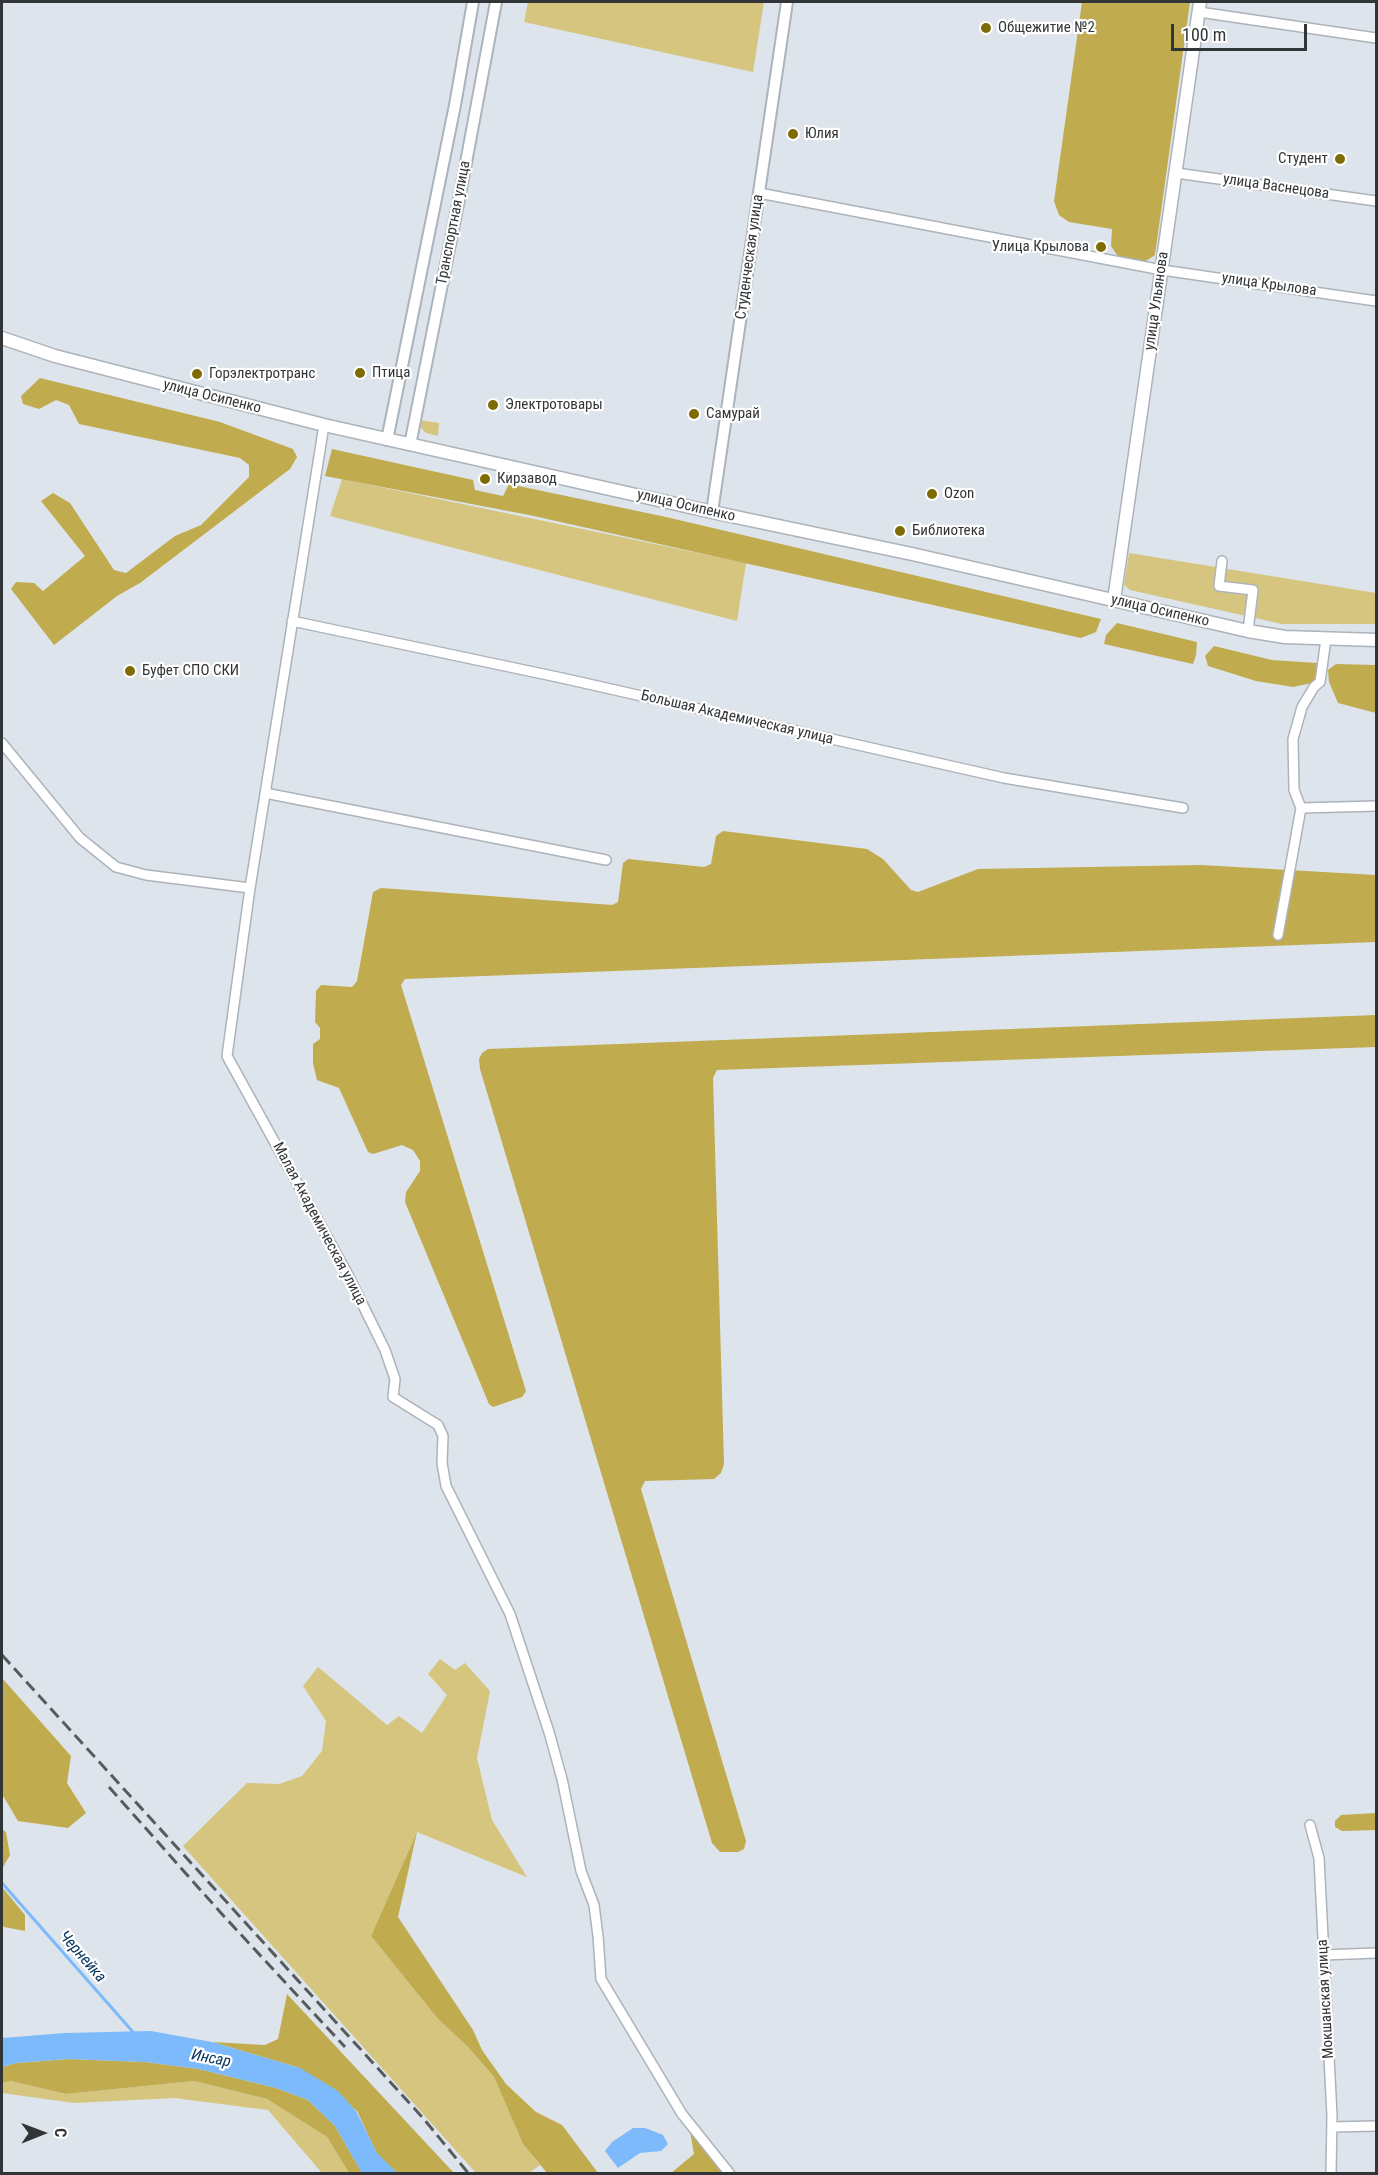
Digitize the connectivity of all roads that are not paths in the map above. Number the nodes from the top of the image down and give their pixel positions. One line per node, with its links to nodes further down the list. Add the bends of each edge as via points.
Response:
1 (473, 2): 13 (street, Транспортная улица)
2 (496, 2): 14 (street, Транспортная улица)
3 (787, 2): 7 (street, Студенческая улица)
4 (1200, 7): 5 (street); 6 (main road, улица Ульянова)
5 (1377, 38)
6 (1176, 173): 8 (street, улица Васнецова); 9 (main road, улица Ульянова)
7 (759, 193): 9 (street, улица Крылова); 15 (street, Студенческая улица)
8 (1377, 201)
9 (1162, 270): 10 (street, улица Крылова); 17 (main road, улица Ульянова)
10 (1377, 301)
11 (2, 338): 12 (main road, улица Осипенко, via 55,356)
12 (324, 425): 13 (main road, улица Осипенко); 18 (street)
13 (387, 440): 14 (main road, улица Осипенко)
14 (410, 445): 15 (main road, улица Осипенко)
15 (712, 512): 17 (main road, улица Осипенко)
16 (1222, 561): 19 (street, via 1219,586 1253,590)
17 (1114, 600): 19 (main road, улица Осипенко)
18 (292, 621): 23 (street); 25 (street, Большая Академическая улица, via 1004,778)
19 (1248, 631): 20 (main road, улица Осипенко)
20 (1326, 639): 21 (main road, улица Осипенко); 26 (street, via 1320,682 1302,707 1293,739 1294,790)
21 (1377, 640)
22 (2, 743): 28 (street, via 80,838 116,867)
23 (265, 793): 27 (street); 28 (street)
24 (1377, 806): 26 (street)
25 (1183, 808)
26 (1301, 808): 29 (street)
27 (606, 860)
28 (250, 888): 35 (street, Малая Академическая улица, via 227,1056 385,1350 395,1379 393,1397 438,1425 443,1436 446,1486 510,1614 549,1732 581,1871 594,1905 601,1979 682,2114)
29 (1278, 935)
30 (1310, 1825): 32 (street, Мокшанская улица, via 1319,1858)
31 (1377, 1953): 32 (street)
32 (1323, 1955): 34 (street, Мокшанская улица)
33 (1377, 2126): 34 (street)
34 (1332, 2127): 36 (street, Мокшанская улица)
35 (730, 2174)
36 (1331, 2174)

